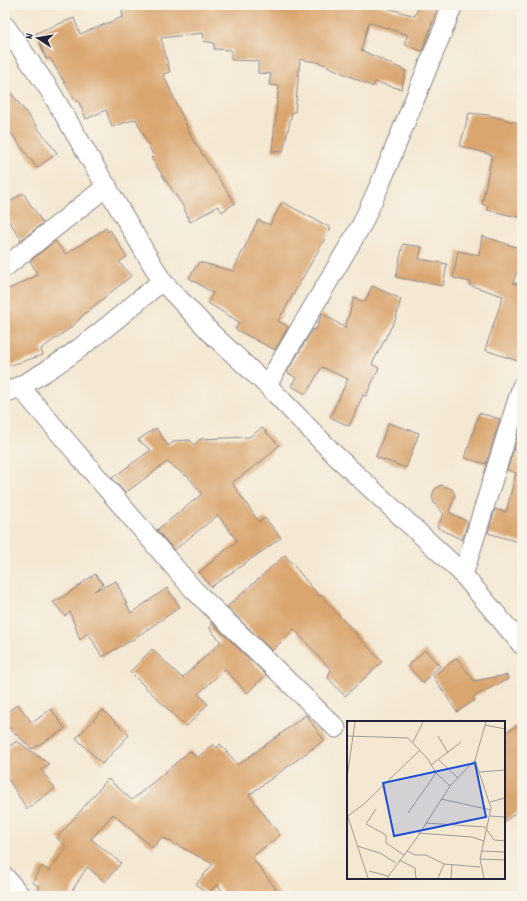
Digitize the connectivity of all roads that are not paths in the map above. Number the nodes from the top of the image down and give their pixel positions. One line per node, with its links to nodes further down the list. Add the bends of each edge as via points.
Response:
1 (453, 5): 6 (street, via 362,224)
2 (5, 26): 3 (street, via 49,89)
3 (106, 186): 4 (street); 5 (street)
4 (5, 267)
5 (162, 281): 6 (street, via 213,336); 8 (street, via 86,344)
6 (267, 385): 9 (street, via 336,456)
7 (522, 386): 9 (street)
8 (13, 390): 11 (street, via 193,589)
9 (463, 575): 10 (street)
10 (522, 645)
11 (336, 728)
12 (5, 878): 13 (street)
13 (20, 896)

